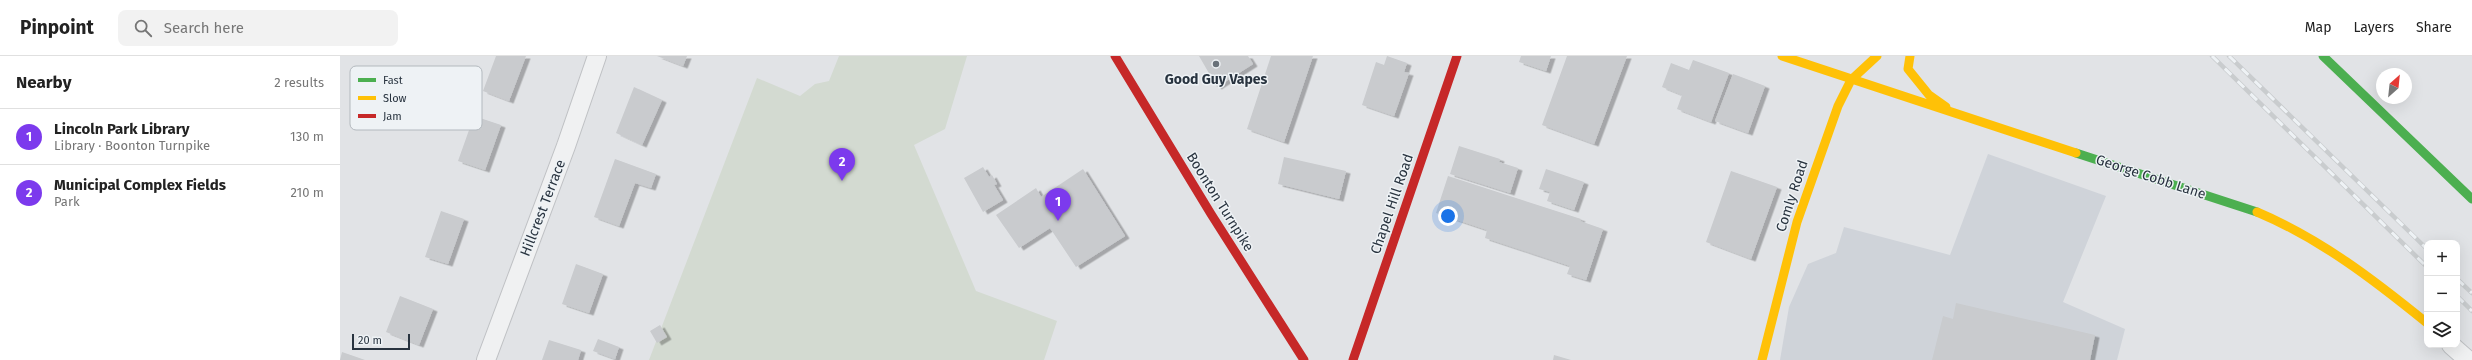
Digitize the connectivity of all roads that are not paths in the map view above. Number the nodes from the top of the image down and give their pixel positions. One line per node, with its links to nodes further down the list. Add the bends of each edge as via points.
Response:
1 (597, 56): 13 (street, Hillcrest Terrace)
2 (1115, 56): 14 (main road, Boonton Turnpike, via 1215,221)
3 (1457, 56): 15 (main road, Chapel Hill Road)
4 (1782, 56): 8 (main road, George Cobb Lane)
5 (1877, 56): 8 (main road, Comly Road)
6 (1910, 56): 9 (main road, via 1908,69 1929,95)
7 (2324, 56): 10 (main road)
8 (1852, 80): 9 (main road, George Cobb Lane); 16 (main road, Comly Road, via 1838,106 1798,222)
9 (1958, 116): 11 (main road, George Cobb Lane, via 2259,214 2338,255)
10 (2472, 199)
11 (2424, 321)
12 (2454, 348): 17 (street)
13 (486, 360)
14 (1304, 360)
15 (1354, 360)
16 (1762, 360)
17 (2468, 360)

